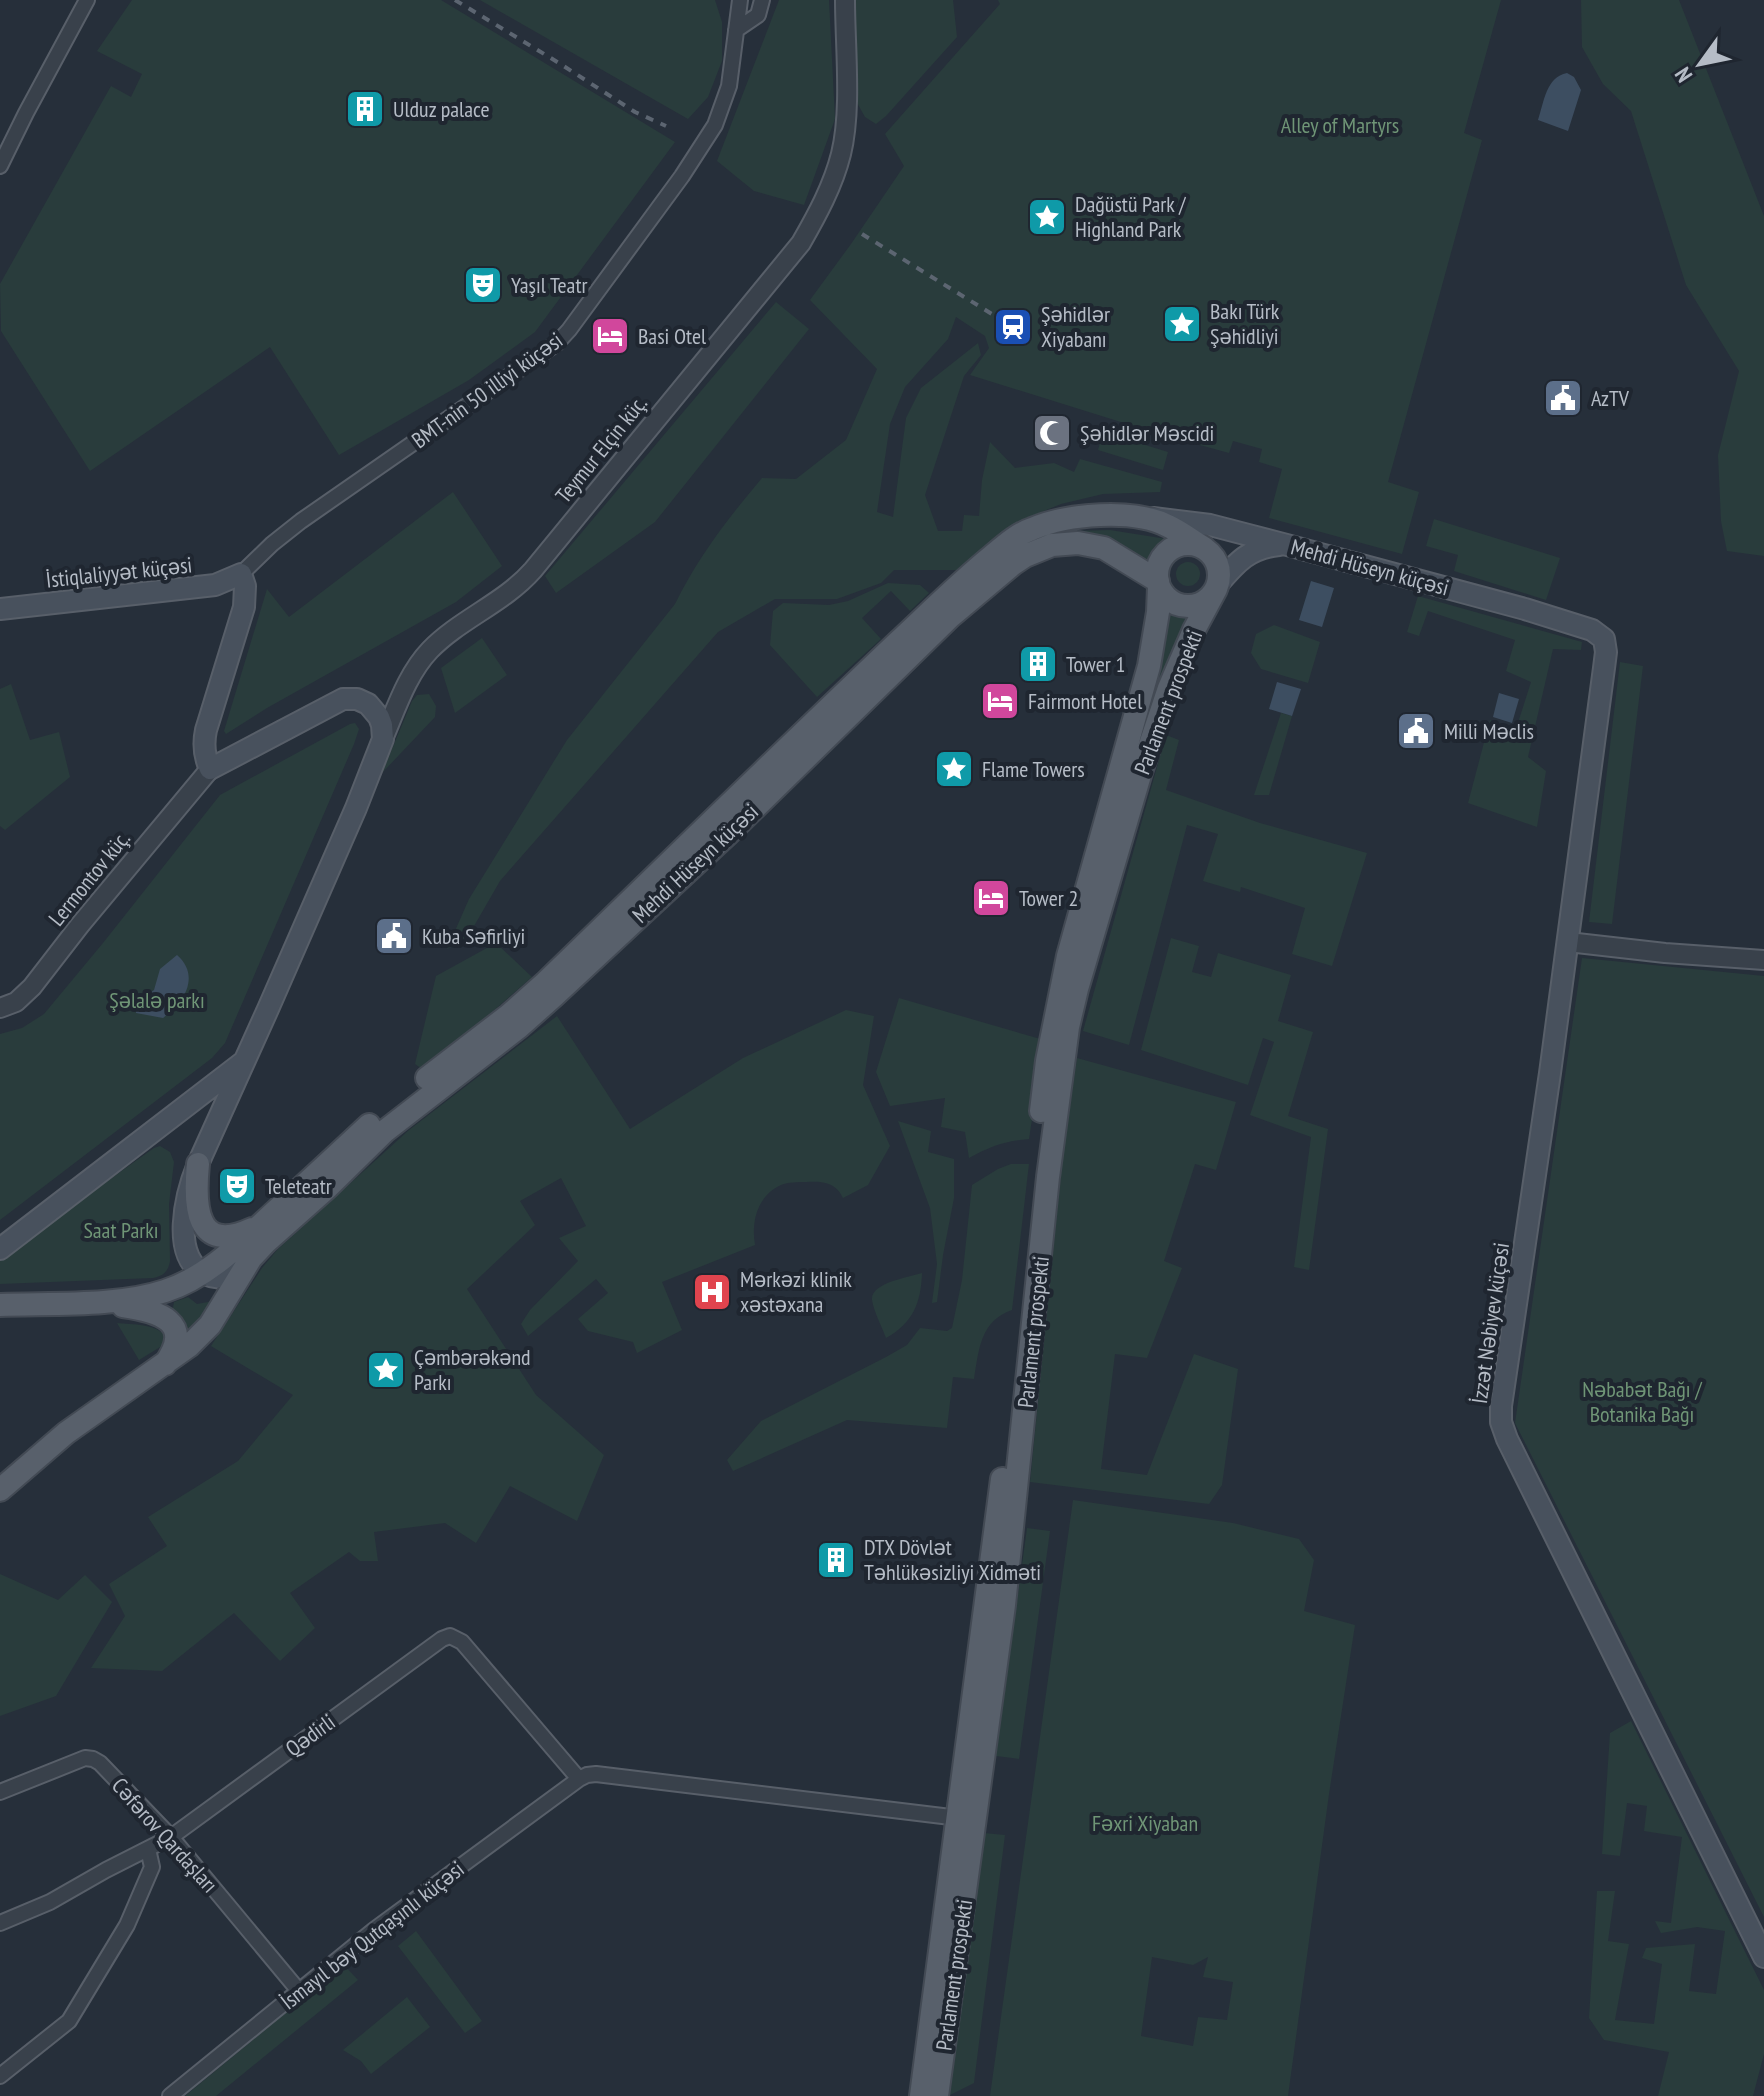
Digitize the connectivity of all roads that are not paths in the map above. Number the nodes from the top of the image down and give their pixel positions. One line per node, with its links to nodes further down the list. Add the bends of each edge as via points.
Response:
1 (87, 0): 6 (street)
2 (740, 0): 5 (street, BMT-nin 50 illiyi küçəsi)
3 (762, 0): 5 (street, via 758,15)
4 (845, 0): 16 (street, Teymur Elçin küç., via 842,152 816,218 527,578 425,656)
5 (736, 30): 11 (street, BMT-nin 50 illiyi küçəsi, via 729,86 708,138 569,330 301,521)
6 (0, 166)
7 (1129, 516): 8 (main road, Mehdi Hüseyn küçəsi); 9 (main road, Mehdi Hüseyn küçəsi, via 1167,525); 23 (main road, Mehdi Hüseyn küçəsi, via 1051,522 1028,530 979,567 545,983 376,1120)
8 (1234, 531): 9 (main road, via 1210,532); 10 (main road, Mehdi Hüseyn küçəsi)
9 (1189, 545): 12 (main road, via 1168,551 1159,564); 13 (main road, via 1211,553 1218,567)
10 (1287, 545): 13 (main road, via 1256,549); 15 (main road, Mehdi Hüseyn küçəsi, via 1525,609 1592,630)
11 (241, 574): 14 (main road, İstiqlaliyyət küçəsi, via 215,585); 17 (main road, via 244,607 204,742)
12 (1158, 584): 13 (main road, via 1169,599 1191,606 1206,601); 25 (main road, Mehdi Hüseyn küçəsi, via 1104,548 1078,543 1052,545 1013,564 951,616 555,995 385,1131); 35 (main road, Parlament prospekti, via 1149,666 1068,956 1047,1061 999,1511)
13 (1217, 587): 44 (main road, Parlament prospekti, via 1169,688 1068,1027 1004,1605)
14 (0, 609)
15 (1604, 639): 18 (main road, İzzət Nəbiyev küçəsi)
16 (383, 739): 17 (main road, Lermontov küç., via 379,717 368,704 343,699); 21 (main road)
17 (210, 769): 20 (street, Lermontov küç., via 32,987)
18 (1568, 942): 19 (street); 39 (main road, İzzət Nəbiyev küçəsi, via 1501,1422)
19 (1764, 960)
20 (0, 1008)
21 (245, 1061): 22 (main road); 24 (main road)
22 (198, 1164): 23 (main road, via 196,1203 210,1231 231,1236); 26 (main road, via 184,1233 188,1253)
23 (264, 1222): 26 (main road, Mehdi Hüseyn küçəsi)
24 (0, 1249)
25 (251, 1258): 26 (main road, via 224,1277); 29 (main road, Mehdi Hüseyn küçəsi, via 210,1325)
26 (202, 1272): 27 (main road, Mehdi Hüseyn küçəsi, via 161,1293)
27 (96, 1302): 28 (main road); 29 (main road, via 150,1311 172,1323 175,1349)
28 (0, 1305)
29 (164, 1365): 30 (main road, Mehdi Hüseyn küçəsi)
30 (25, 1467): 31 (main road, Mehdi Hüseyn küçəsi); 32 (main road)
31 (0, 1490)
32 (0, 1500)
33 (579, 1779): 35 (street, via 596,1774); 36 (street, Qədirli, via 462,1642 450,1636); 40 (street, İsmayıl bəy Qutqaşınlı küçəsi)
34 (0, 1792): 36 (street, Cəfərov Qardaşları, via 93,1759)
35 (959, 1818): 43 (main road, Parlament prospekti)
36 (171, 1837): 37 (street, Qədirli); 40 (street, Cəfərov Qardaşları)
37 (148, 1849): 38 (street, Qədirli); 41 (street, via 152,1867 127,1925 69,2021)
38 (0, 1923)
39 (1764, 1957)
40 (299, 1991): 42 (street, İsmayıl bəy Qutqaşınlı küçəsi)
41 (0, 2076)
42 (170, 2096)
43 (921, 2096)
44 (937, 2096)

